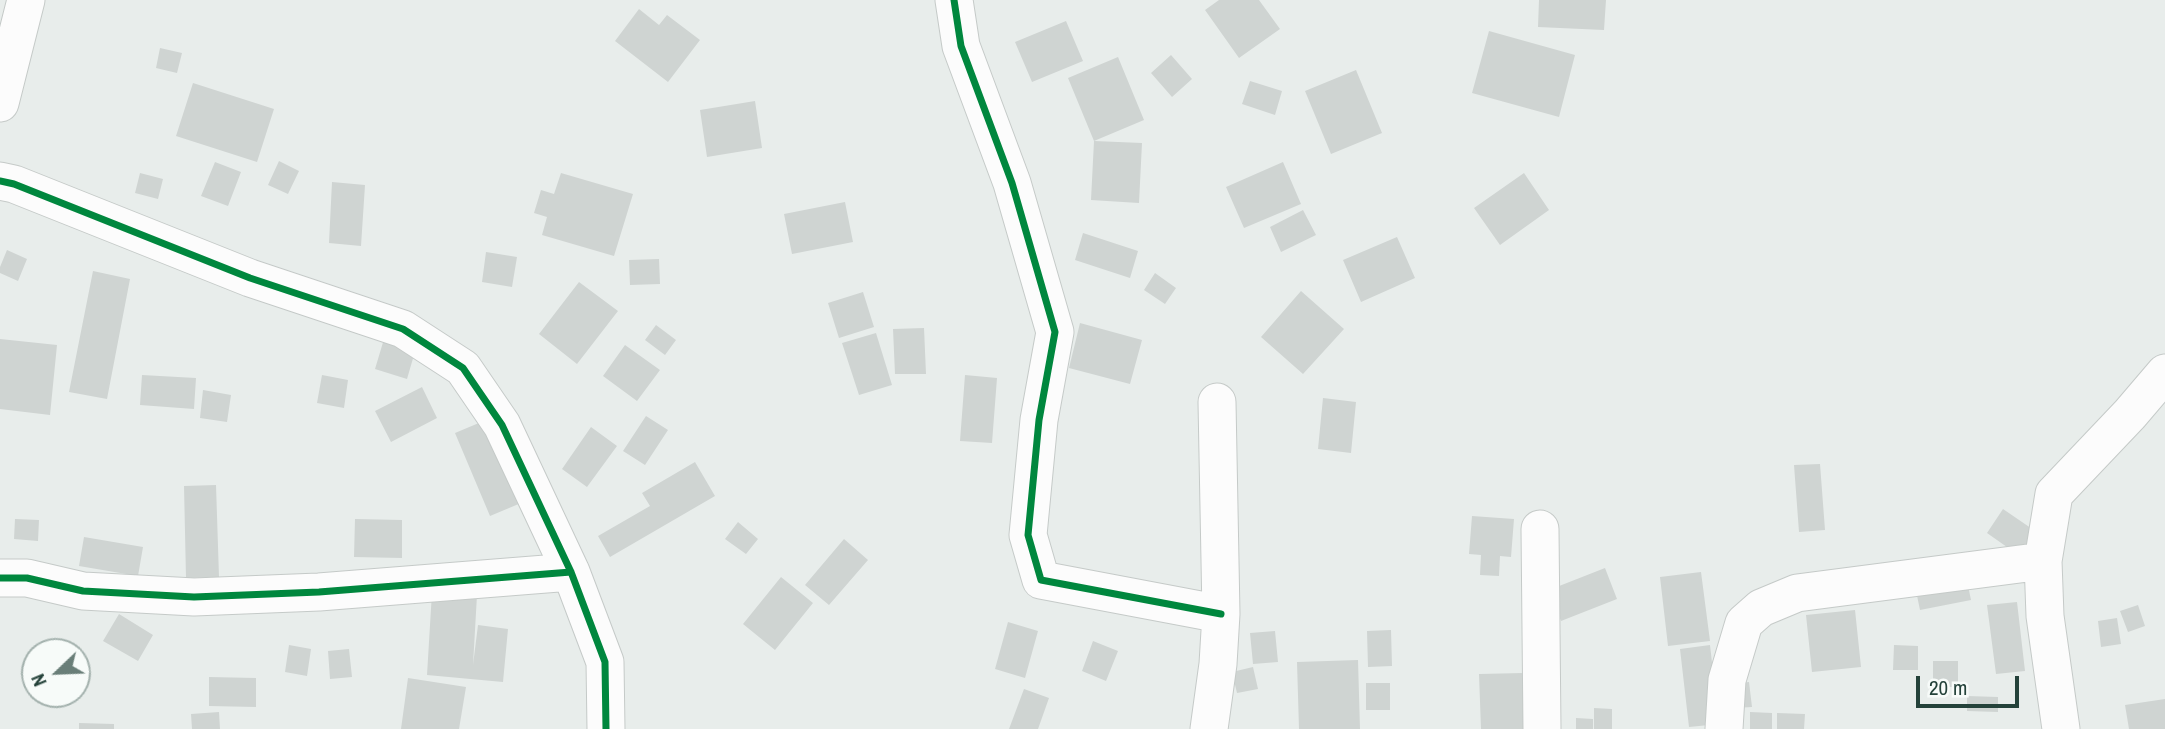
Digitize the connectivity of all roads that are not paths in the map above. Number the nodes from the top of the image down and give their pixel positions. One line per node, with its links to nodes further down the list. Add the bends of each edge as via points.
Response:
1 (26, 0): 3 (street)
2 (954, 0): 11 (street, via 961,46 1012,183 1055,332 1039,420 1028,535 1041,580)
3 (0, 103)
4 (0, 181): 9 (street, via 250,278 403,329 463,368 502,425)
5 (2165, 373): 8 (street, via 2054,494)
6 (1217, 402): 11 (street)
7 (1540, 528): 14 (street)
8 (2043, 561): 15 (street, via 1797,593 1761,608 1744,623 1727,680); 16 (street, via 2045,616)
9 (571, 572): 10 (street, via 194,597 83,591 27,578); 12 (street, via 605,662)
10 (0, 578)
11 (1221, 614): 13 (street)
12 (606, 729)
13 (1209, 729)
14 (1542, 729)
15 (1724, 729)
16 (2061, 729)

